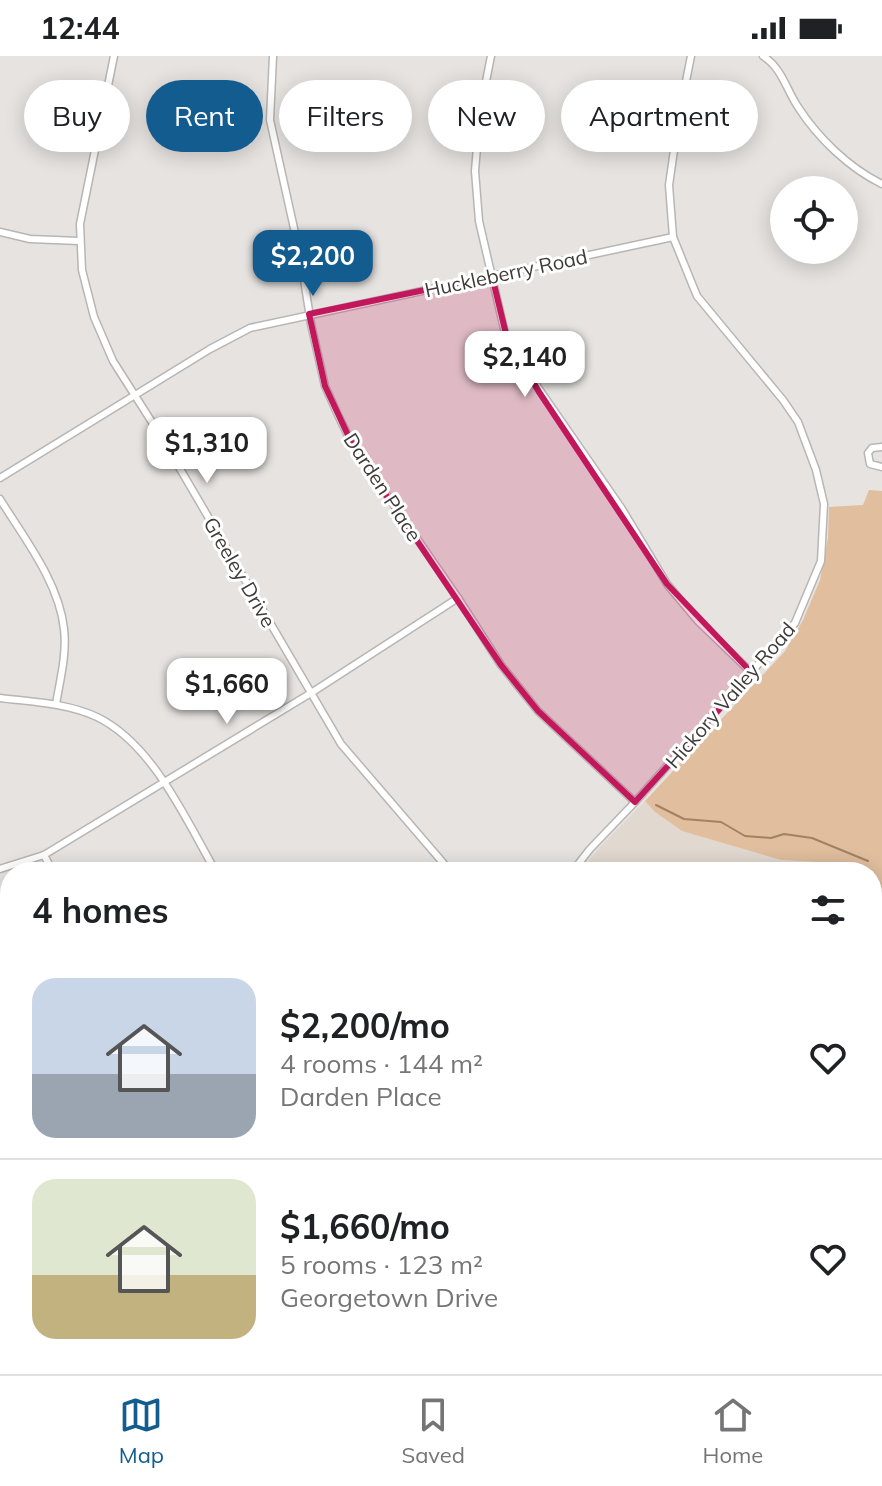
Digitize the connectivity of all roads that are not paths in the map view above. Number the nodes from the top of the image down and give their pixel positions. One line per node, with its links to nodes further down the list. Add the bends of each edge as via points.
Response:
1 (114, 56): 9 (street, Greeley Drive)
2 (273, 56): 11 (street, Darden Place, via 270,120)
3 (491, 56): 10 (street, via 475,171 479,221)
4 (691, 56): 8 (street, Hickory Valley Road, via 669,185)
5 (763, 56): 6 (street, via 818,132 852,165)
6 (882, 184)
7 (0, 232): 9 (street)
8 (673, 237): 10 (street, Huckleberry Road); 18 (street, Hickory Valley Road, via 697,296 798,422 824,504 824,539 814,581 795,623)
9 (79, 241): 12 (street, Greeley Drive, via 94,317)
10 (492, 276): 11 (street, Huckleberry Road); 18 (street, via 512,350 539,392 622,509 667,584)
11 (309, 314): 12 (street, Huckleberry Road, via 236,334); 17 (street, Darden Place, via 325,386 353,446)
12 (133, 395): 15 (street, Huckleberry Road); 19 (street, Greeley Drive)
13 (882, 447): 14 (street, via 868,453 870,464)
14 (882, 467)
15 (0, 478)
16 (0, 499): 21 (street, via 60,609 65,647)
17 (458, 598): 19 (street); 23 (street, Darden Place, via 491,652 538,711)
18 (752, 673): 23 (street, Hickory Valley Road)
19 (311, 693): 22 (street); 28 (street, Greeley Drive, via 341,744)
20 (0, 698): 21 (street)
21 (56, 704): 22 (street, via 112,725 143,754)
22 (163, 784): 24 (street); 27 (street)
23 (635, 802): 29 (street, Hickory Valley Road)
24 (44, 855): 25 (street); 26 (street)
25 (22, 862)
26 (48, 862)
27 (210, 862)
28 (442, 862)
29 (580, 862)

